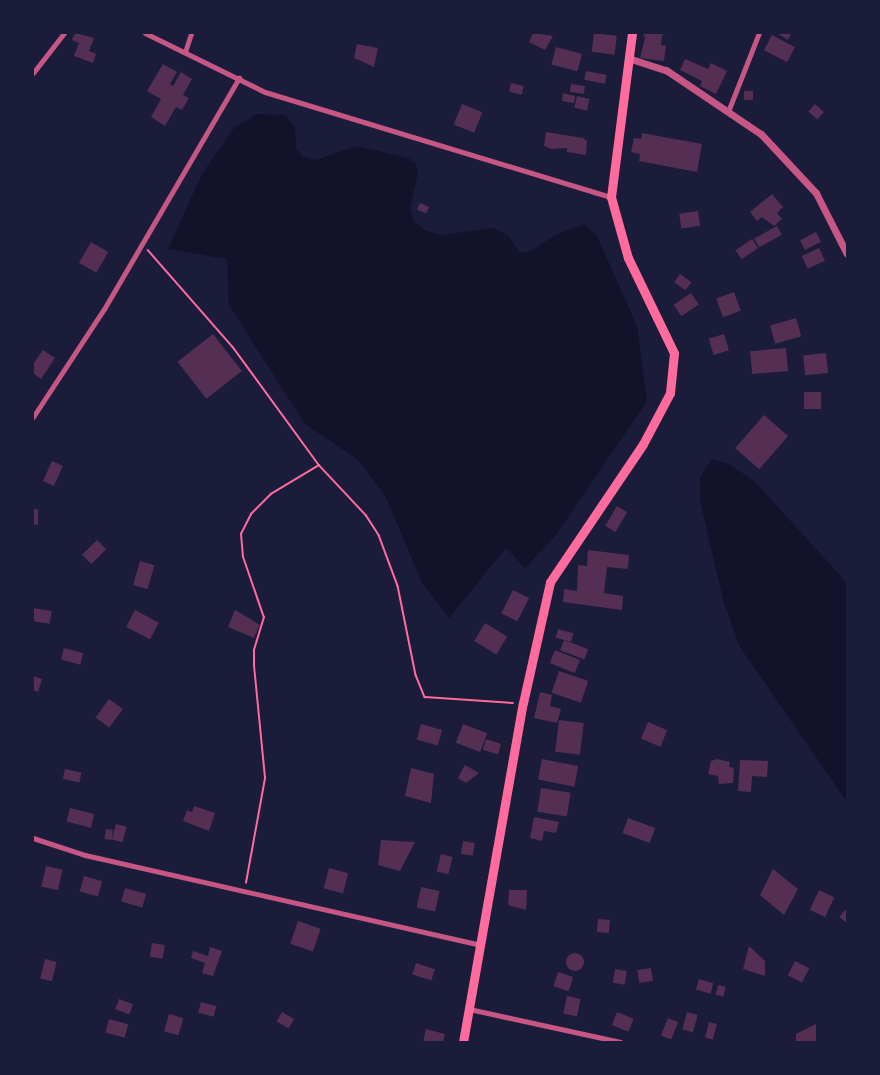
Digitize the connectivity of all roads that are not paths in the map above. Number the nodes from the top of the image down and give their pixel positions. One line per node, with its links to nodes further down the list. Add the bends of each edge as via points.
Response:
1 (64, 33): 8 (street)
2 (145, 33): 6 (street)
3 (191, 33): 6 (street)
4 (632, 33): 7 (highway)
5 (759, 33): 10 (street)
6 (185, 52): 9 (street)
7 (628, 58): 10 (street, via 666,70); 11 (highway)
8 (33, 73)
9 (239, 78): 11 (street, via 265,92); 13 (street)
10 (729, 109): 12 (street, via 761,134 816,193)
11 (610, 197): 15 (highway, via 628,258 674,352 670,393 643,444 550,582 523,703)
12 (847, 252)
13 (33, 417)
14 (33, 838): 15 (street, via 86,855 243,893)
15 (481, 945): 16 (highway)
16 (469, 1009): 17 (highway); 18 (street)
17 (463, 1042)
18 (620, 1042)

